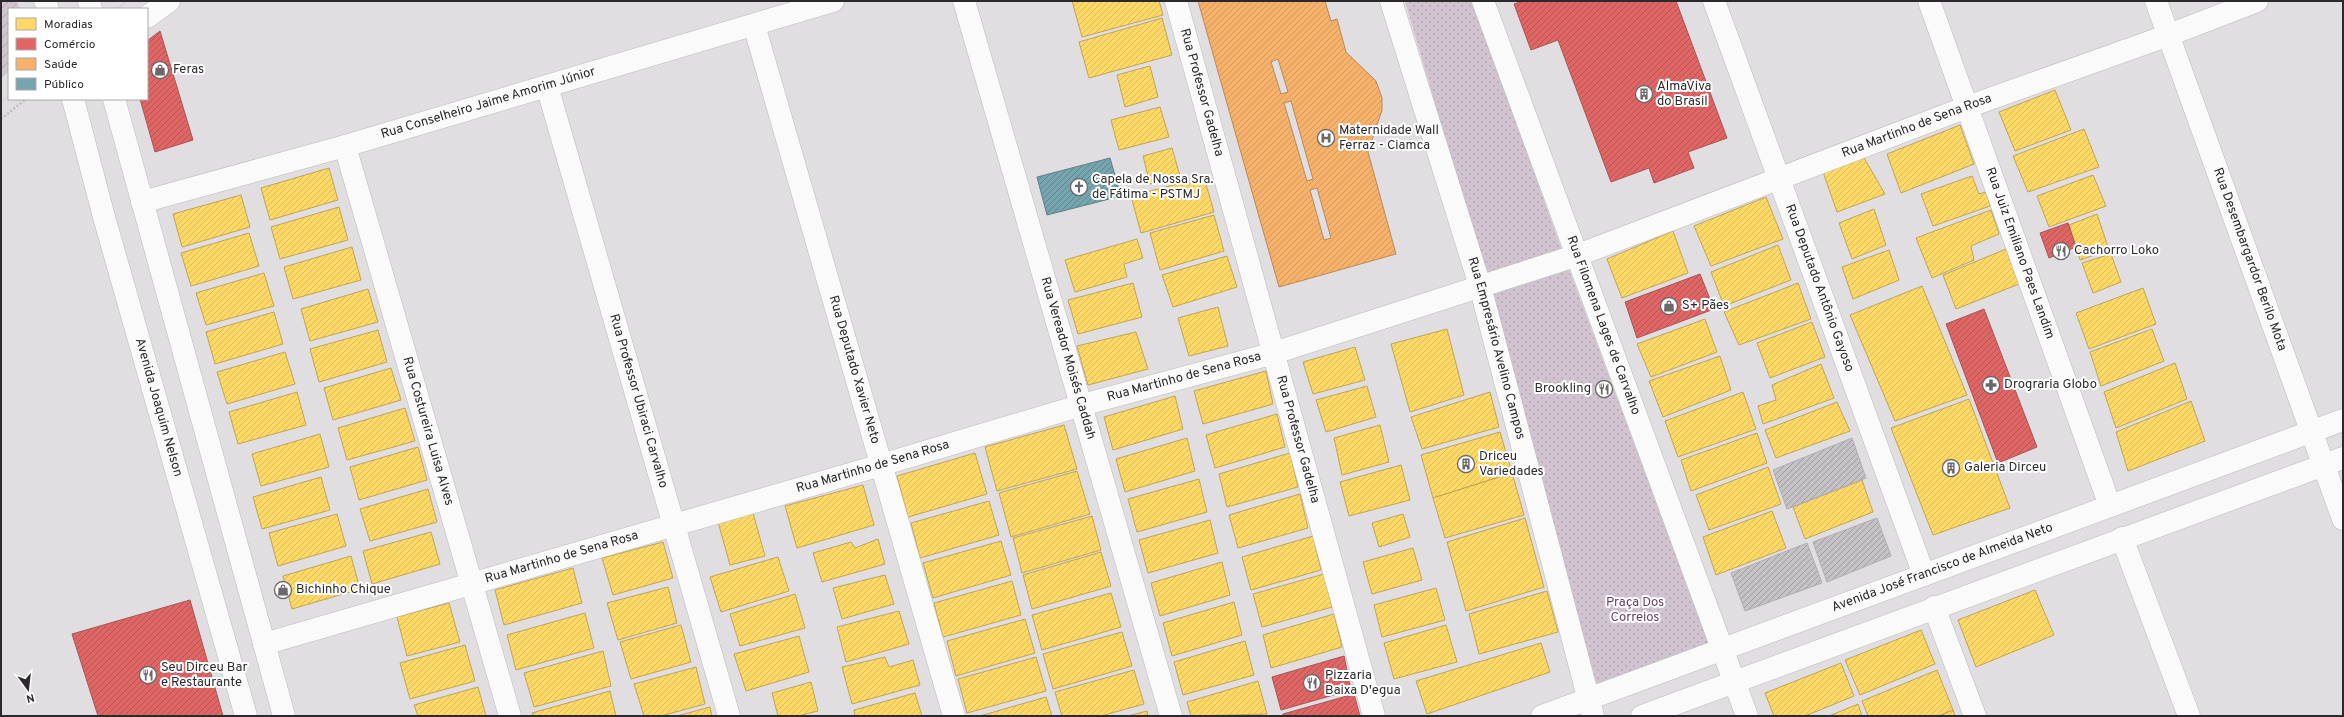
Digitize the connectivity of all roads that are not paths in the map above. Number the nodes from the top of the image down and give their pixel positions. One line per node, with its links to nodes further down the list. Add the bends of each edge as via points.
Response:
1 (169, 1): 11 (street)
2 (833, 1): 12 (street, Rua Conselheiro Jaime Amorim Júnior)
3 (964, 1): 24 (street, Rua Vereador Moisés Caddah)
4 (1176, 1): 23 (street, Rua Professor Gadelha)
5 (1391, 1): 22 (street, Rua Empresário Avelino Campos)
6 (1483, 1): 21 (street, Rua Filomena Lages de Carvalho)
7 (1714, 1): 19 (street, Rua Deputado Antônio Gayoso)
8 (1929, 1): 17 (street, Rua Juiz Emiliano Paes Landim)
9 (2156, 1): 13 (street, Rua Desembargardor Berilo Mota)
10 (2257, 1): 13 (street, Rua Martinho de Sena Rosa)
11 (148, 16)
12 (754, 25): 14 (street, Rua Conselheiro Jaime Amorim Júnior); 28 (street, Rua Deputado Xavier Neto)
13 (2169, 35): 17 (street, Rua Martinho de Sena Rosa); 26 (street, Rua Desembargardor Berilo Mota)
14 (547, 86): 18 (street, Rua Conselheiro Jaime Amorim Júnior); 31 (street, Rua Professor Ubiraci Carvalho)
15 (73, 100): 40 (street, Avenida Joaquim Nelson)
16 (114, 100): 20 (street)
17 (1967, 107): 19 (street, Rua Martinho de Sena Rosa); 29 (street, Rua Juiz Emiliano Paes Landim)
18 (345, 146): 20 (street, Rua Conselheiro Jaime Amorim Júnior); 34 (street, Rua Costureira Luisa Alves)
19 (1777, 178): 21 (street, Rua Martinho de Sena Rosa); 33 (street, Rua Deputado Antônio Gayoso)
20 (142, 202): 36 (street)
21 (1578, 255): 22 (street, Rua Martinho de Sena Rosa); 37 (street, Rua Filomena Lages de Carvalho)
22 (1480, 286): 23 (street, Rua Martinho de Sena Rosa); 39 (street, Rua Empresário Avelino Campos)
23 (1274, 353): 24 (street, Rua Martinho de Sena Rosa); 46 (street, Rua Professor Gadelha)
24 (1082, 405): 28 (street, Rua Martinho de Sena Rosa); 45 (street, Rua Vereador Moisés Caddah)
25 (2343, 420): 26 (street, Avenida José Francisco de Almeida Neto)
26 (2311, 432): 27 (street, Rua Desembargardor Berilo Mota); 29 (street, Avenida José Francisco de Almeida Neto)
27 (2333, 462): 30 (street, Rua Desembargardor Berilo Mota); 32 (street)
28 (881, 465): 31 (street, Rua Martinho de Sena Rosa); 44 (street, Rua Deputado Xavier Neto)
29 (2110, 506): 33 (street, Avenida José Francisco de Almeida Neto)
30 (2343, 519)
31 (674, 524): 34 (street, Rua Martinho de Sena Rosa); 43 (street, Rua Professor Ubiraci Carvalho)
32 (2122, 538): 35 (street); 51 (street)
33 (1924, 575): 37 (street, Avenida José Francisco de Almeida Neto)
34 (472, 584): 36 (street, Rua Martinho de Sena Rosa); 42 (street, Rua Costureira Luisa Alves)
35 (1934, 608): 38 (street); 50 (street)
36 (264, 644): 41 (street)
37 (1724, 649): 38 (street, Rua Filomena Lages de Carvalho); 39 (street, Avenida José Francisco de Almeida Neto)
38 (1734, 681): 48 (street); 49 (street)
39 (1591, 708): 47 (street, Avenida José Francisco de Almeida Neto)
40 (246, 716)
41 (284, 716)
42 (510, 716)
43 (729, 716)
44 (954, 716)
45 (1171, 716)
46 (1374, 716)
47 (1542, 716)
48 (1642, 716)
49 (1747, 716)
50 (1975, 716)
51 (2189, 716)

